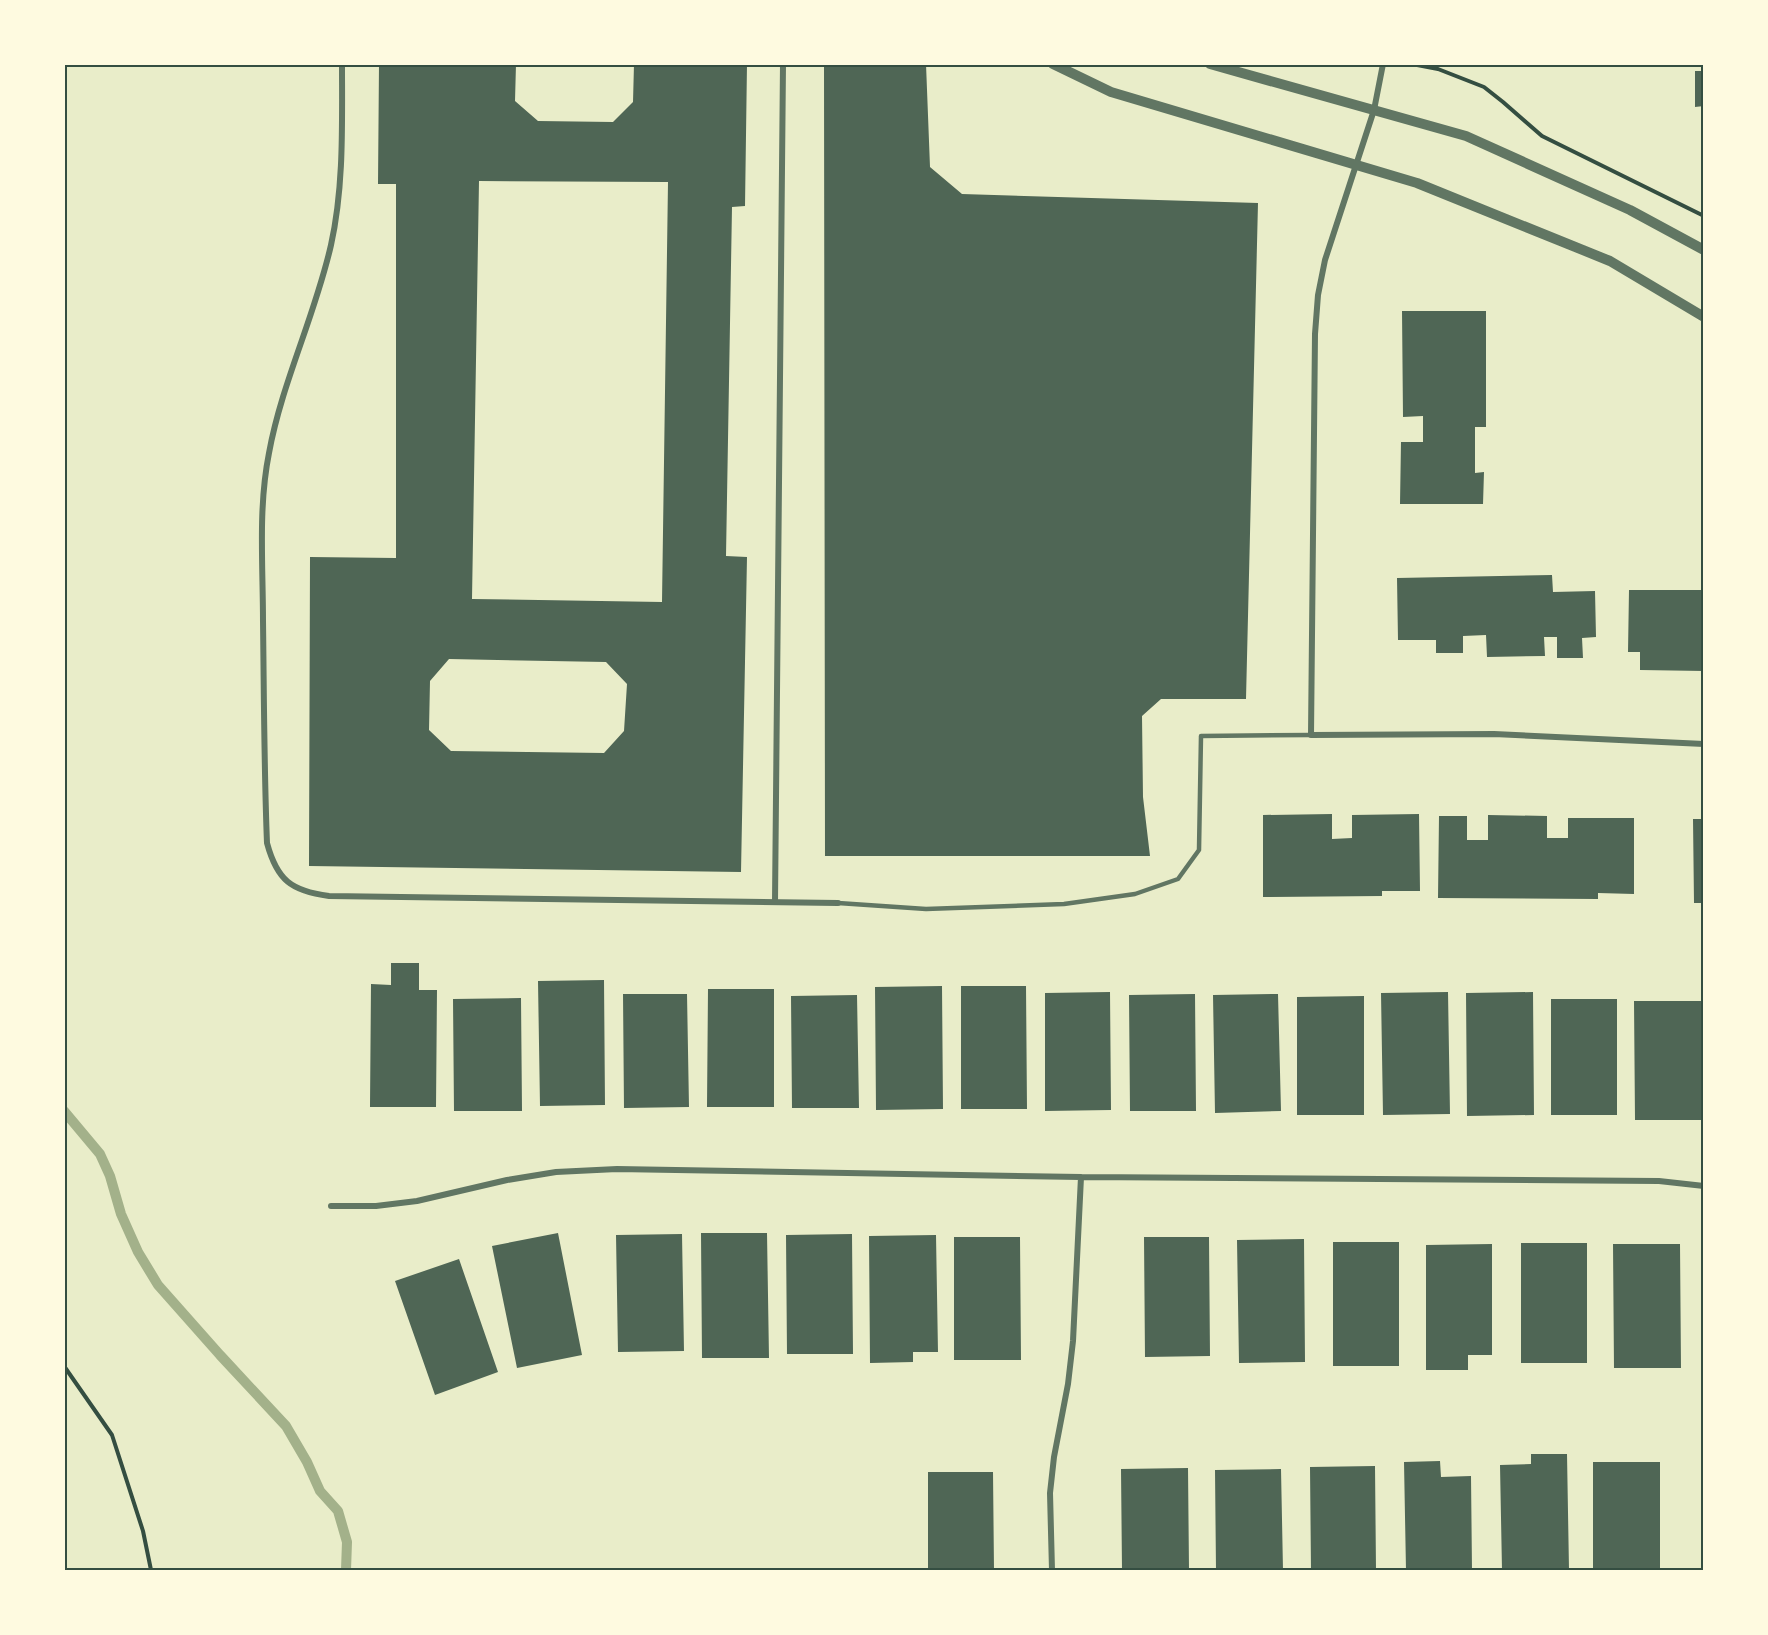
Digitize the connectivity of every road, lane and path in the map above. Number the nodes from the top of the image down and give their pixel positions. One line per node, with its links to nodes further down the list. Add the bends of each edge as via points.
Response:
1 (342, 64): 14 (street, via 339,179 331,244 281,401 265,480 262,533 266,822 271,859 278,872 300,890 329,896)
2 (783, 64): 14 (street)
3 (1053, 64): 8 (street, via 1111,92)
4 (1210, 64): 7 (street)
5 (1383, 64): 7 (street)
6 (1412, 64): 9 (path, via 1438,69 1484,87 1542,136)
7 (1374, 110): 8 (street); 10 (street, via 1466,136 1630,210)
8 (1357, 165): 11 (street, via 1417,183 1610,261); 12 (street, via 1325,260 1318,295)
9 (1704, 216)
10 (1704, 250)
11 (1704, 317)
12 (1311, 735): 13 (street, via 1494,734); 15 (lane, via 1201,736 1199,850 1178,879 1135,894 1064,904 926,909)
13 (1704, 744)
14 (775, 902): 15 (street)
15 (838, 903)
16 (1081, 1177): 17 (street, via 1659,1181); 18 (street, via 617,1169 556,1172 417,1201); 21 (street, via 1073,1341 1050,1493)
17 (1704, 1186)
18 (331, 1206)
19 (64, 1366): 20 (path, via 112,1435)
20 (151, 1570)
21 (1052, 1570)

